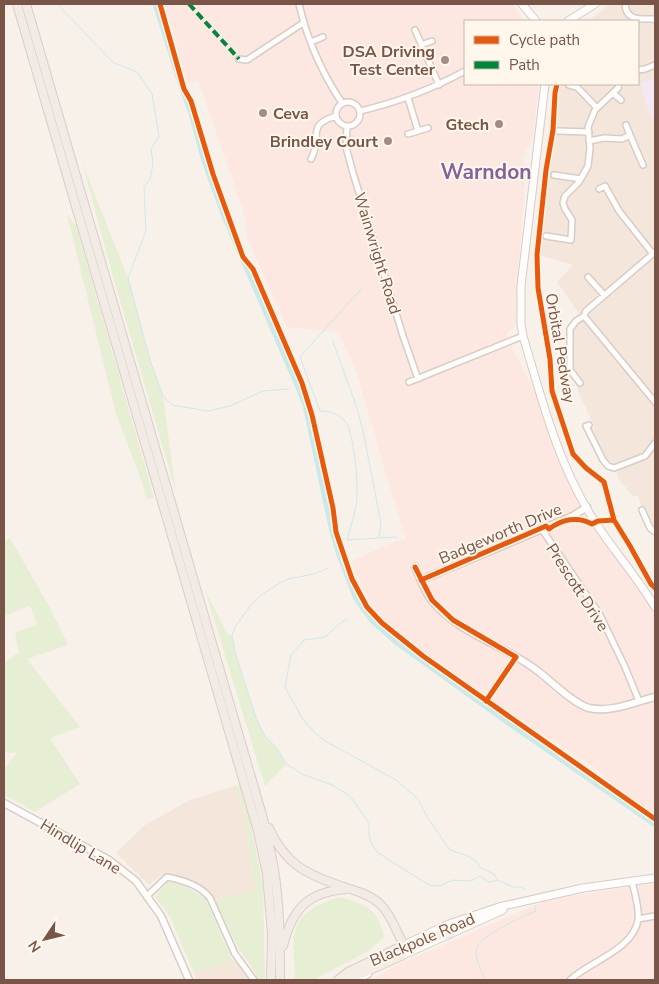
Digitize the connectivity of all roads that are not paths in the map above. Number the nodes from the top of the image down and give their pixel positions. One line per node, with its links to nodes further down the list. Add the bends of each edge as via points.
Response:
1 (17, 4): 86 (highway, via 258,831 267,874 272,934)
2 (26, 4): 71 (highway)
3 (298, 4): 10 (street)
4 (522, 4): 7 (main road)
5 (595, 4): 8 (main road)
6 (625, 4): 9 (street, via 628,15 633,18)
7 (535, 20)
8 (570, 20)
9 (655, 20)
10 (303, 22): 14 (street); 16 (street, via 247,60)
11 (415, 30): 15 (street)
12 (324, 36): 14 (street)
13 (432, 41): 15 (street)
14 (311, 42): 27 (street, via 331,87)
15 (421, 45): 20 (street)
16 (239, 59)
17 (655, 65): 18 (street)
18 (639, 70)
19 (464, 72): 20 (street)
20 (440, 85): 25 (street)
21 (545, 85): 52 (main road, via 521,286)
22 (569, 85): 28 (street, via 577,87)
23 (619, 85): 24 (street)
24 (613, 93): 26 (street); 28 (street)
25 (408, 98): 29 (street); 34 (street)
26 (621, 100)
27 (342, 103): 29 (street, via 353,102); 30 (street)
28 (596, 107): 36 (street)
29 (360, 111): 32 (street, via 357,122)
30 (336, 116): 32 (street); 40 (street, via 322,121 317,128 316,150)
31 (626, 125): 38 (street)
32 (347, 126): 53 (street, Wainwright Road, via 346,147 353,173)
33 (428, 128): 34 (street)
34 (418, 131): 37 (street)
35 (556, 131): 36 (street)
36 (589, 132): 39 (street)
37 (408, 134)
38 (630, 134): 39 (street, via 622,138); 41 (street)
39 (590, 141): 43 (street, via 588,166)
40 (311, 159)
41 (643, 165)
42 (554, 174): 43 (street)
43 (581, 178): 45 (street, via 563,202 572,220 571,240)
44 (599, 189): 46 (street, via 605,186 619,212)
45 (546, 236)
46 (654, 253): 50 (street)
47 (588, 277): 48 (street)
48 (594, 283): 49 (street); 50 (street)
49 (589, 288)
50 (604, 295): 51 (street)
51 (584, 316): 55 (street, via 570,330 570,370); 56 (street)
52 (523, 336): 53 (street); 61 (main road, via 555,440)
53 (418, 379): 54 (street)
54 (409, 382)
55 (580, 383)
56 (655, 402)
57 (589, 425): 59 (street, via 586,426 608,466 614,468 628,464)
58 (655, 443): 59 (street)
59 (649, 454): 60 (street)
60 (655, 458)
61 (587, 508): 63 (street, Badgeworth Drive); 67 (main road)
62 (641, 513): 64 (street)
63 (541, 528): 66 (street, Badgeworth Drive); 69 (street, Prescott Drive, via 600,615)
64 (655, 532)
65 (415, 567): 66 (street)
66 (421, 580): 69 (street, via 432,600 453,620 525,662 585,707 603,710)
67 (655, 607)
68 (655, 697): 69 (street)
69 (638, 701)
70 (4, 803): 75 (street, Hindlip Lane, via 109,860 136,882)
71 (262, 815): 74 (highway, via 276,843 300,869); 81 (highway, via 277,890)
72 (655, 878): 73 (main road, Blackpole Road)
73 (632, 881): 76 (main road, Blackpole Road, via 559,893); 78 (street)
74 (350, 889): 80 (highway, via 380,905); 81 (highway, via 318,894 303,905 288,926)
75 (147, 896): 84 (street, Hindlip Lane, via 161,916); 85 (street, via 165,877 205,891 235,954)
76 (510, 906): 79 (main road, Blackpole Road); 80 (main road, Blackpole Road, via 449,924)
77 (655, 916): 78 (street)
78 (638, 919): 91 (street, via 623,945)
79 (450, 934): 80 (highway, via 412,947); 82 (main road, Blackpole Road)
80 (404, 945): 82 (highway); 88 (main road, Blackpole Road)
81 (280, 954): 87 (highway)
82 (402, 956): 83 (main road, Blackpole Road)
83 (372, 969): 89 (main road, Blackpole Road); 90 (street)
84 (189, 980)
85 (254, 980)
86 (271, 980)
87 (280, 980)
88 (338, 980)
89 (347, 980)
90 (357, 980)
91 (570, 980)

